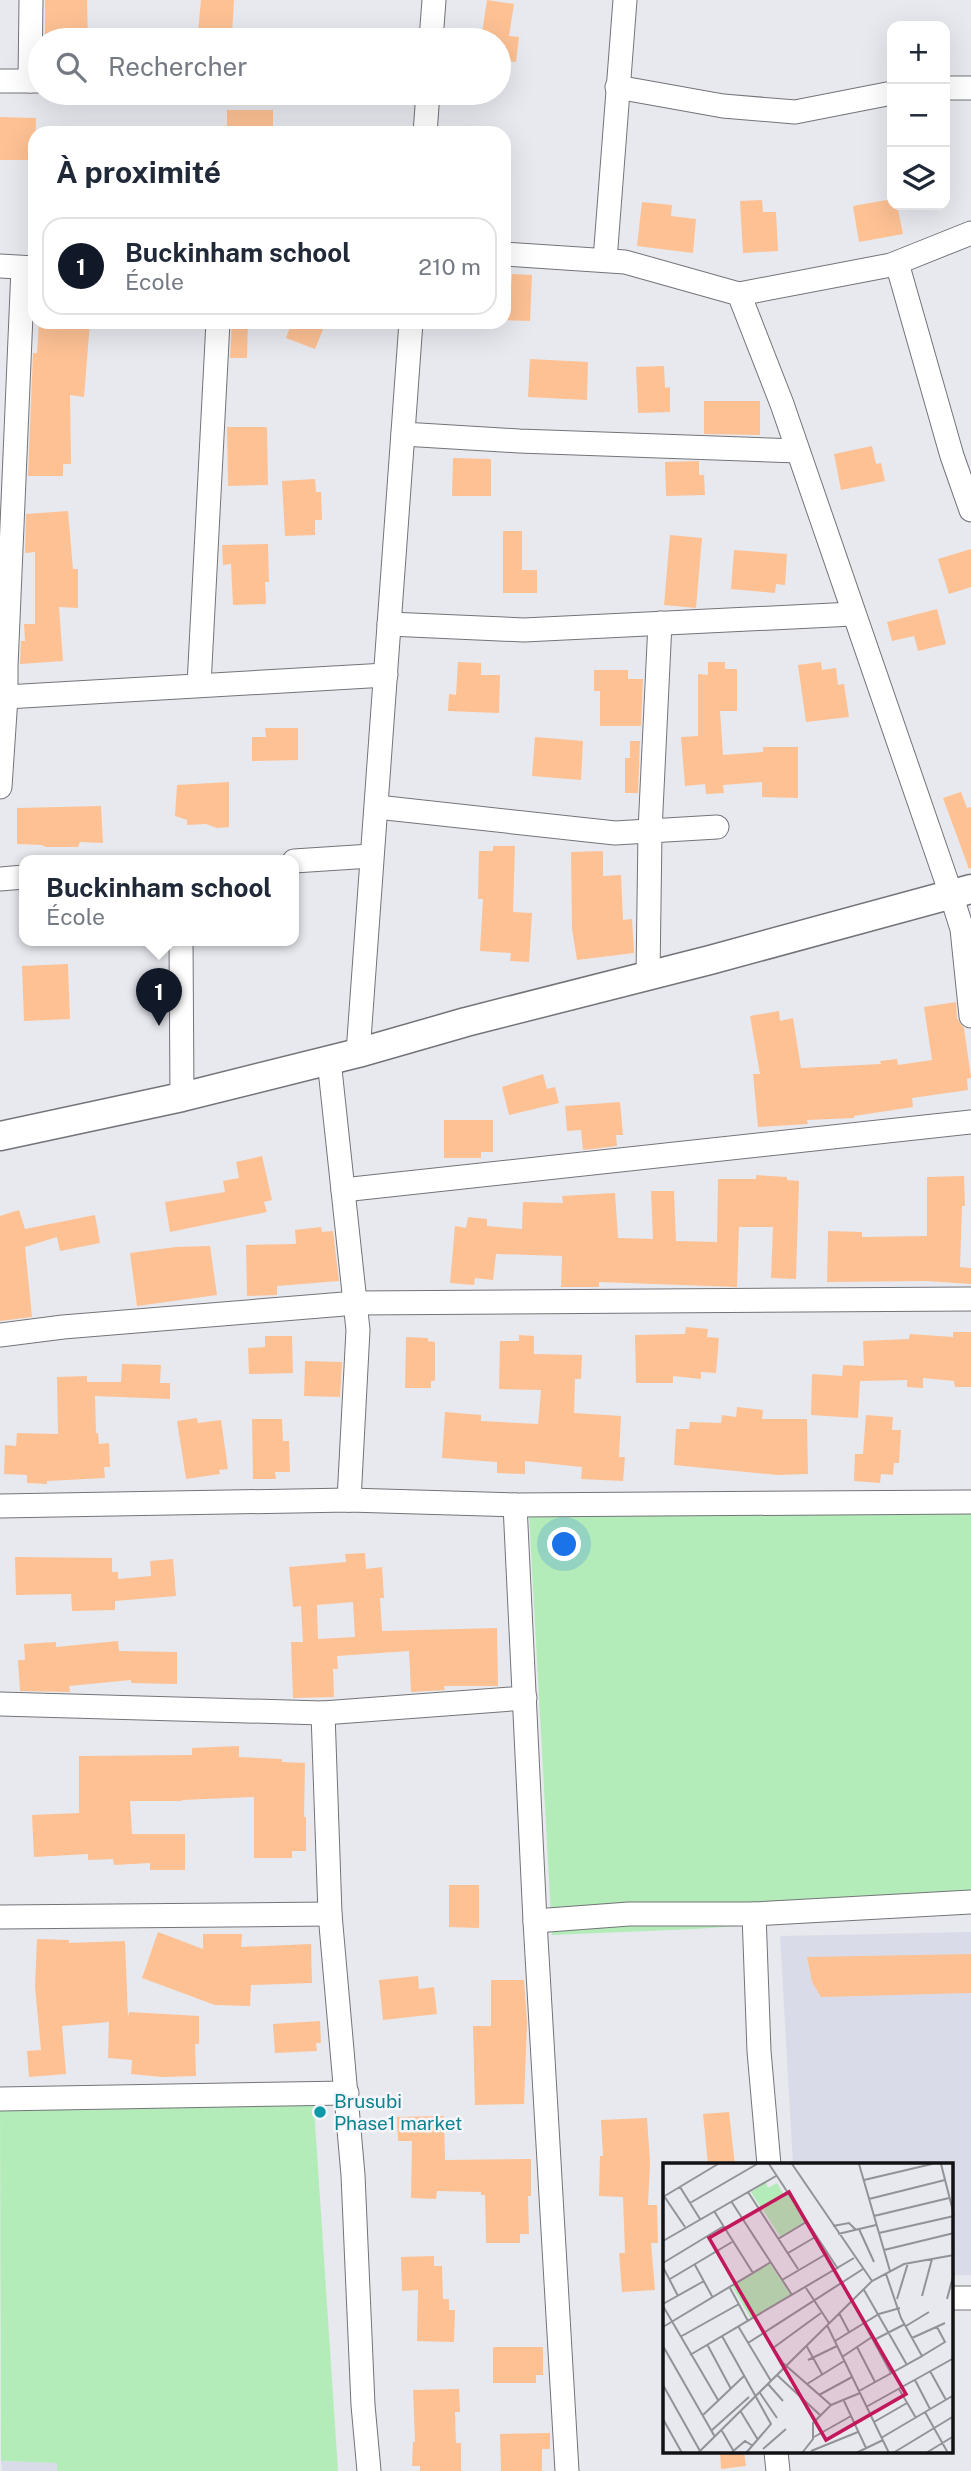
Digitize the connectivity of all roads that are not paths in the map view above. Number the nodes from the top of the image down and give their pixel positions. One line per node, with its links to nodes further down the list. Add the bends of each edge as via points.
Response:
1 (31, 0): 4 (street)
2 (434, 0): 5 (street)
3 (625, 0): 8 (street)
4 (32, 28)
5 (433, 28)
6 (0, 81): 7 (street)
7 (28, 81)
8 (617, 88): 11 (street, via 795,113); 16 (street)
9 (950, 88): 10 (street)
10 (971, 88)
11 (887, 94)
12 (427, 105): 13 (street)
13 (426, 126)
14 (971, 233): 17 (street)
15 (511, 254): 16 (street)
16 (605, 260): 19 (street)
17 (897, 263): 19 (street); 24 (street)
18 (19, 267): 28 (street)
19 (739, 294): 23 (street)
20 (218, 329): 30 (street)
21 (410, 329): 22 (street)
22 (403, 434): 23 (street); 27 (street)
23 (798, 451): 25 (street)
24 (971, 510)
25 (853, 614): 26 (street); 40 (street)
26 (660, 623): 27 (street, via 524,630); 35 (street)
27 (389, 624): 29 (street)
28 (3, 665): 31 (street)
29 (386, 675): 30 (street); 33 (street)
30 (199, 685): 31 (street)
31 (6, 696): 32 (street)
32 (0, 787)
33 (377, 807): 35 (street, via 615,833); 36 (street)
34 (717, 827): 35 (street)
35 (650, 831): 43 (street)
36 (371, 856): 37 (street); 45 (street)
37 (299, 861)
38 (19, 877): 39 (street)
39 (0, 878)
40 (961, 892): 41 (street); 43 (street)
41 (966, 928): 44 (street)
42 (181, 946): 47 (street)
43 (648, 976): 45 (street)
44 (971, 1016)
45 (358, 1053): 46 (street)
46 (329, 1060): 47 (street); 50 (street)
47 (182, 1097): 49 (street)
48 (971, 1122): 50 (street)
49 (0, 1136)
50 (343, 1190): 52 (street)
51 (971, 1299): 52 (street)
52 (356, 1304): 53 (street); 54 (street)
53 (0, 1335)
54 (349, 1500): 56 (street); 57 (street)
55 (971, 1502): 56 (street)
56 (515, 1505): 58 (street)
57 (0, 1506)
58 (525, 1698): 60 (street); 65 (street)
59 (0, 1704): 60 (street)
60 (323, 1713): 62 (street)
61 (971, 1902): 63 (street)
62 (330, 1914): 64 (street); 66 (street)
63 (754, 1914): 65 (street, via 629,1914); 68 (street)
64 (0, 1917)
65 (535, 1921): 70 (street)
66 (347, 2093): 67 (street); 69 (street)
67 (0, 2099)
68 (768, 2163)
69 (369, 2471)
70 (567, 2471)

